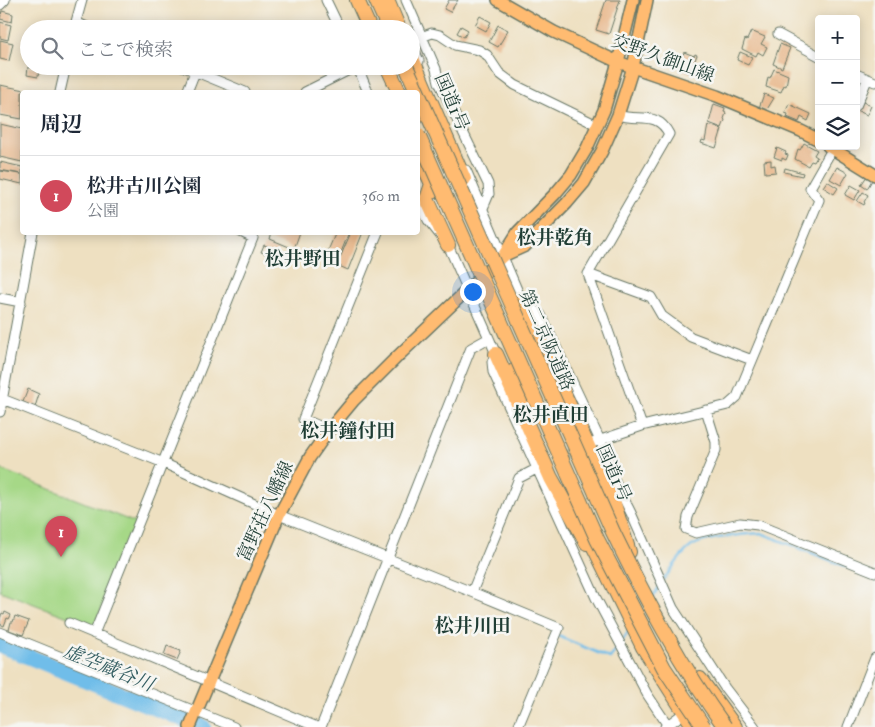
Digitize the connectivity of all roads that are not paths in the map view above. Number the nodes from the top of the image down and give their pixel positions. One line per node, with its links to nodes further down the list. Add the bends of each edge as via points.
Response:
1 (5, 0): 13 (street)
2 (82, 0): 14 (street)
3 (326, 0): 15 (street)
4 (351, 0): 16 (highway)
5 (376, 0): 18 (highway)
6 (387, 0): 19 (highway)
7 (393, 0): 20 (street)
8 (406, 0): 21 (street)
9 (498, 0): 27 (main road, 交野久御山線, via 554,32)
10 (633, 0): 27 (main road, 富野荘八幡線)
11 (648, 0): 28 (main road, 富野荘八幡線)
12 (358, 4): 17 (highway)
13 (0, 5)
14 (77, 20)
15 (336, 20)
16 (359, 20)
17 (366, 20)
18 (385, 20)
19 (396, 20)
20 (401, 20)
21 (411, 20)
22 (778, 34): 26 (street)
23 (420, 38): 50 (street, via 432,33 455,45 479,50 487,55 499,73 515,85)
24 (420, 45): 59 (street, via 436,68 439,82 488,184 489,194)
25 (420, 49): 59 (street)
26 (815, 54)
27 (618, 62): 28 (main road, 交野久御山線); 50 (main road, 富野荘八幡線)
28 (632, 67): 49 (main road, 富野荘八幡線); 51 (main road, 交野久御山線, via 717,96)
29 (64, 75): 39 (street)
30 (194, 75): 40 (street)
31 (202, 75): 41 (street)
32 (339, 75): 42 (street)
33 (361, 75): 43 (street)
34 (384, 75): 44 (highway)
35 (391, 75): 45 (highway)
36 (410, 75): 46 (highway, 第二京阪道路, bridge)
37 (419, 75): 82 (highway, 国道1号)
38 (871, 81): 48 (street)
39 (60, 90)
40 (188, 90)
41 (240, 90)
42 (309, 90)
43 (367, 90)
44 (390, 90)
45 (397, 90)
46 (417, 90)
47 (420, 98): 103 (highway, 第二京阪道路, bridge, via 613,532 678,657)
48 (857, 105)
49 (618, 115): 64 (main road, 富野荘八幡線, via 584,183 525,246); 65 (street, via 658,121 669,134)
50 (597, 125): 64 (main road, 富野荘八幡線, via 571,175 518,232)
51 (815, 138)
52 (420, 140): 102 (highway, 第二京阪道路, bridge, via 597,539 664,668)
53 (829, 150): 72 (street, via 810,188 819,200)
54 (836, 150): 56 (main road)
55 (420, 157): 57 (highway)
56 (875, 174)
57 (433, 188): 63 (highway, via 427,199); 83 (highway)
58 (420, 202): 63 (street, via 428,220)
59 (483, 208): 64 (street)
60 (32, 235): 69 (street)
61 (247, 235): 79 (street, via 253,238)
62 (377, 235): 77 (street, via 304,419)
63 (448, 245): 66 (street)
64 (502, 256): 66 (main road, 富野荘八幡線); 68 (street)
65 (588, 274): 72 (street, via 651,297 662,316 692,337); 76 (street)
66 (468, 289): 70 (street); 77 (main road, 富野荘八幡線, via 354,400)
67 (0, 298): 69 (street)
68 (522, 299): 78 (street, via 541,315); 82 (highway, via 614,504)
69 (21, 302): 73 (street)
70 (489, 338): 71 (street); 84 (street, via 471,348)
71 (496, 354): 80 (street, via 492,362 493,372); 83 (highway, via 551,478)
72 (752, 360): 74 (street, via 737,397 728,404)
73 (1, 399): 75 (street); 79 (street)
74 (706, 410): 76 (street); 85 (street, via 716,450 686,529 696,533 740,523 758,525)
75 (0, 412)
76 (642, 426): 78 (street)
77 (329, 430): 81 (main road, 富野荘八幡線, via 310,457)
78 (596, 442): 92 (street, via 605,451 607,465 673,608)
79 (163, 463): 81 (street); 89 (street)
80 (540, 467): 86 (street, via 519,478); 96 (street, via 550,499 596,598)
81 (280, 515): 84 (street); 91 (main road, 富野荘八幡線)
82 (629, 552): 104 (highway, 国道1号, via 690,664)
83 (597, 556): 101 (highway, via 643,646)
84 (388, 558): 86 (street); 99 (street)
85 (875, 572)
86 (472, 592): 100 (street, via 559,628)
87 (69, 623): 89 (street)
88 (0, 632): 94 (street)
89 (94, 634): 91 (street)
90 (875, 658): 106 (street)
91 (209, 682): 94 (main road, 富野荘八幡線); 99 (street)
92 (725, 688): 93 (street); 105 (street)
93 (714, 692)
94 (196, 713): 97 (main road, 富野荘八幡線); 98 (street)
95 (680, 716): 96 (street)
96 (667, 726)
97 (190, 727)
98 (234, 727)
99 (319, 727)
100 (518, 727)
101 (694, 727)
102 (704, 727)
103 (725, 727)
104 (735, 727)
105 (755, 727)
106 (848, 727)

